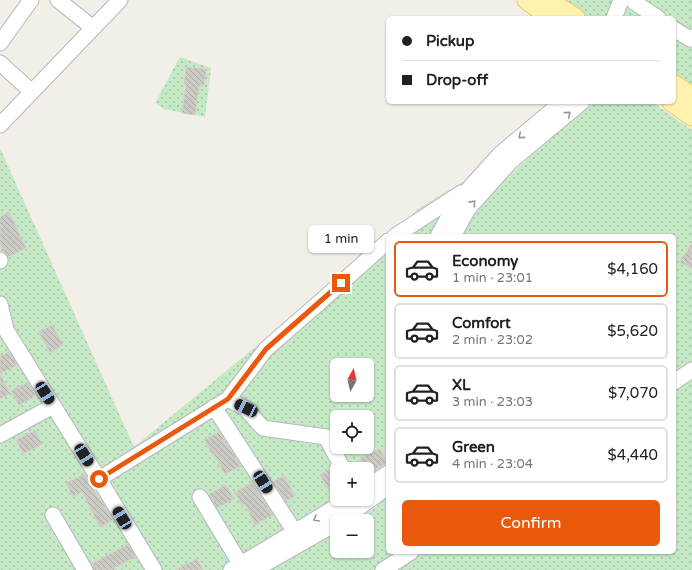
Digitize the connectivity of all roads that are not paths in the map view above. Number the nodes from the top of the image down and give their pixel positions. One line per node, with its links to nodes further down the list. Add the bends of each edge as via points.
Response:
1 (31, 0): 14 (street)
2 (58, 0): 11 (street)
3 (120, 0): 11 (street)
4 (527, 0): 7 (main road)
5 (547, 0): 8 (main road)
6 (627, 1): 9 (street); 10 (street)
7 (549, 16)
8 (572, 16)
9 (616, 16)
10 (654, 16)
11 (94, 28): 17 (street)
12 (676, 30): 13 (street, via 690,39)
13 (692, 37)
14 (0, 43)
15 (0, 63): 17 (street)
16 (676, 85): 18 (main road)
17 (32, 92): 23 (street)
18 (692, 97)
19 (560, 104): 24 (street, one-way to 24, via 500,154)
20 (580, 104): 27 (street, one-way to 20, via 468,209 510,162)
21 (675, 104): 22 (main road)
22 (692, 116)
23 (0, 125)
24 (470, 187): 25 (street); 26 (street, via 457,202)
25 (398, 234)
26 (439, 234)
27 (454, 234)
28 (386, 243): 33 (street, via 266,349)
29 (0, 304): 30 (street)
30 (3, 332): 34 (street)
31 (692, 370): 32 (street)
32 (676, 381)
33 (228, 399): 35 (street); 37 (street, via 246,408 263,428 326,437)
34 (53, 406): 36 (street); 39 (street)
35 (214, 407): 39 (street); 49 (street)
36 (0, 435)
37 (339, 462)
38 (386, 474): 40 (street)
39 (99, 479): 53 (street)
40 (374, 482)
41 (386, 488): 42 (street)
42 (374, 495)
43 (200, 497): 51 (street)
44 (340, 506): 49 (street, one-way to 49)
45 (357, 506): 46 (street)
46 (348, 514)
47 (53, 515): 52 (street)
48 (330, 526): 49 (street)
49 (298, 537): 51 (street)
50 (408, 554): 54 (street)
51 (242, 569)
52 (85, 570)
53 (154, 570)
54 (383, 570)

